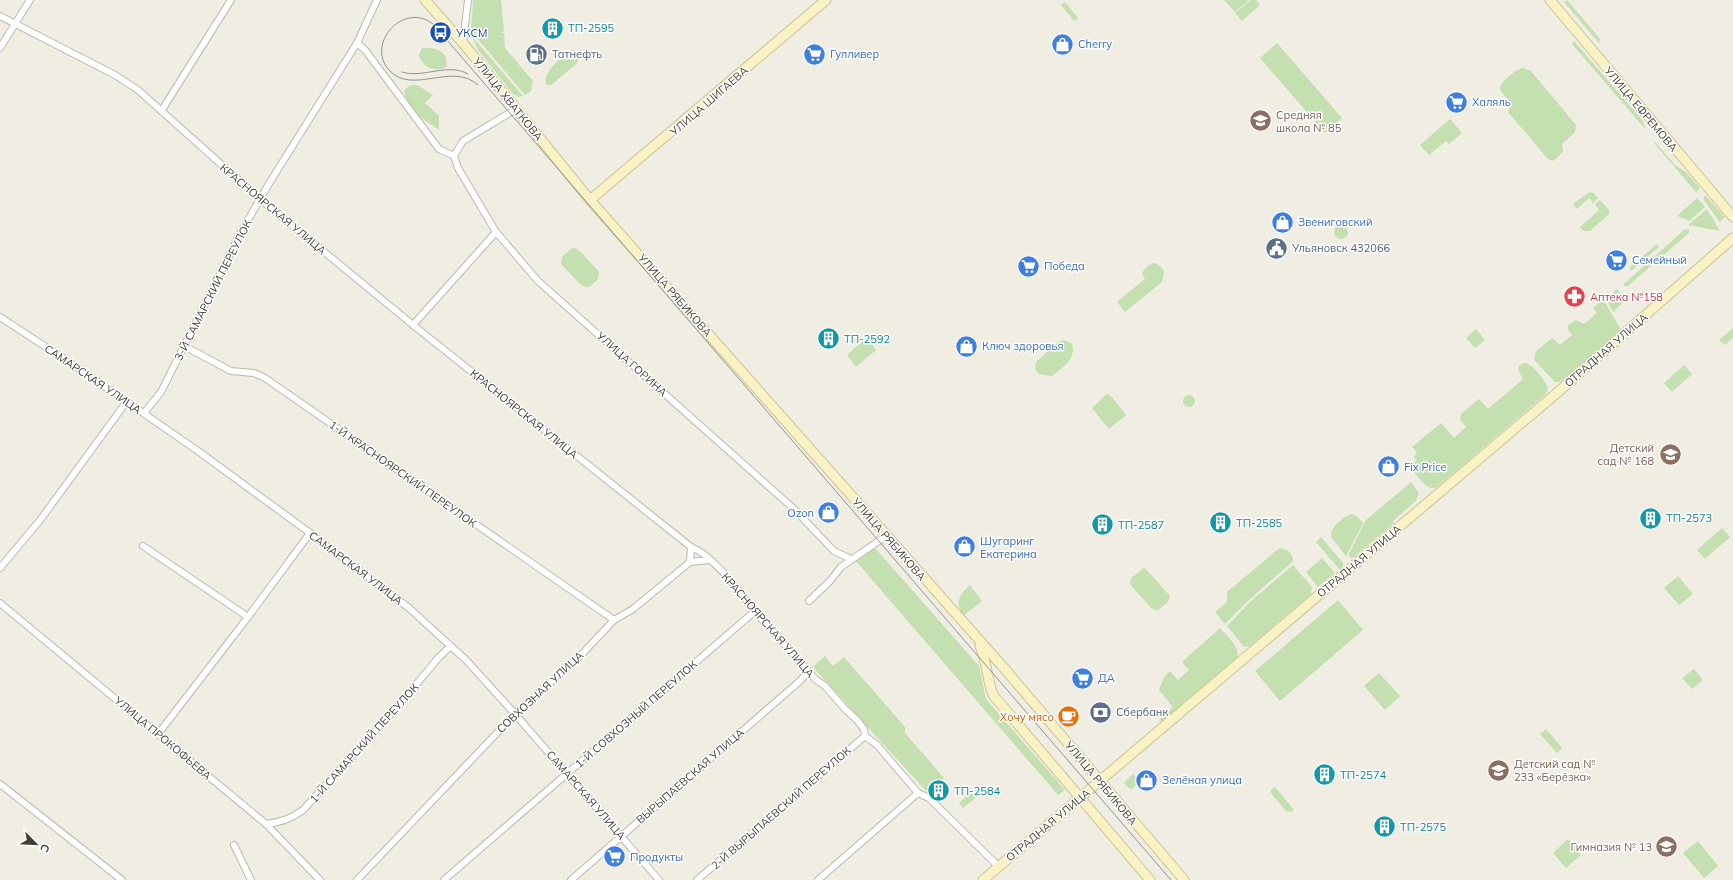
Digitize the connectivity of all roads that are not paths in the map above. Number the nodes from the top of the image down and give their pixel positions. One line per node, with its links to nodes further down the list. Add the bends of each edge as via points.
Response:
1 (30, 0): 9 (street)
2 (231, 0): 14 (street)
3 (377, 0): 10 (street, 3-Й САМАРСКИЙ ПЕРЕУЛОК)
4 (425, 0): 11 (street, УЛИЦА ХВАТКОВА)
5 (468, 0): 11 (street)
6 (826, 0): 17 (street, УЛИЦА ШИГАЕВА)
7 (1550, 0): 18 (street, УЛИЦА ЕФРЕМОВА)
8 (0, 16): 9 (street, КРАСНОЯРСКАЯ УЛИЦА)
9 (15, 24): 12 (street); 14 (street, КРАСНОЯРСКАЯ УЛИЦА, via 121,79)
10 (357, 43): 15 (street, via 365,50 439,149); 16 (street, 3-Й САМАРСКИЙ ПЕРЕУЛОК)
11 (463, 43): 13 (street, УЛИЦА ХВАТКОВА)
12 (0, 48)
13 (516, 109): 15 (street, via 463,142); 17 (street, УЛИЦА ХВАТКОВА)
14 (162, 110): 16 (street, КРАСНОЯРСКАЯ УЛИЦА)
15 (454, 156): 19 (street, УЛИЦА ГОРИНА, via 458,168)
16 (260, 199): 22 (street, КРАСНОЯРСКАЯ УЛИЦА); 23 (street, 3-Й САМАРСКИЙ ПЕРЕУЛОК)
17 (590, 200): 27 (street, УЛИЦА РЯБИКОВА)
18 (1733, 217)
19 (496, 232): 22 (street); 30 (street, УЛИЦА ГОРИНА, via 538,281 794,509 834,551)
20 (1733, 238): 46 (street, ОТРАДНАЯ УЛИЦА, via 1548,400)
21 (0, 317): 24 (street, САМАРСКАЯ УЛИЦА)
22 (413, 325): 29 (street, КРАСНОЯРСКАЯ УЛИЦА)
23 (184, 346): 25 (street, 3-Й САМАРСКИЙ ПЕРЕУЛОК, via 160,392); 38 (street, 1-Й КРАСНОЯРСКИЙ ПЕРЕУЛОК, via 231,371 254,373 265,378)
24 (127, 401): 25 (street, САМАРСКАЯ УЛИЦА); 33 (street, via 41,519)
25 (144, 413): 26 (street, САМАРСКАЯ УЛИЦА)
26 (310, 533): 37 (street); 40 (street, САМАРСКАЯ УЛИЦА, via 396,597)
27 (886, 536): 30 (street); 39 (street, УЛИЦА РЯБИКОВА)
28 (143, 546): 37 (street)
29 (691, 547): 31 (street, КРАСНОЯРСКАЯ УЛИЦА); 32 (street)
30 (851, 559): 34 (street)
31 (710, 560): 32 (street); 36 (street, КРАСНОЯРСКАЯ УЛИЦА)
32 (690, 562): 38 (street, СОВХОЗНАЯ УЛИЦА, via 633,609)
33 (0, 568)
34 (809, 600)
35 (0, 603): 43 (street, УЛИЦА ПРОКОФЬЕВА)
36 (755, 611): 41 (street, КРАСНОЯРСКАЯ УЛИЦА); 45 (street, 1-Й СОВХОЗНЫЙ ПЕРЕУЛОК)
37 (248, 617): 43 (street)
38 (614, 620): 42 (street, СОВХОЗНАЯ УЛИЦА, via 582,654)
39 (978, 641): 46 (street, УЛИЦА РЯБИКОВА, via 1004,668); 49 (street, via 984,655 993,695)
40 (451, 646): 42 (street, САМАРСКАЯ УЛИЦА); 50 (street, 1-Й САМАРСКИЙ ПЕРЕУЛОК, via 303,810 282,822)
41 (808, 671): 44 (street, КРАСНОЯРСКАЯ УЛИЦА, via 857,720 864,729); 51 (street, ВЫРЫПАЕВСКАЯ УЛИЦА)
42 (515, 714): 45 (street, САМАРСКАЯ УЛИЦА); 57 (street, СОВХОЗНАЯ УЛИЦА)
43 (158, 734): 50 (street, УЛИЦА ПРОКОФЬЕВА)
44 (865, 736): 48 (street, КРАСНОЯРСКАЯ УЛИЦА, via 877,745); 61 (street, 2-Й ВЫРЫПАЕВСКИЙ ПЕРЕУЛОК)
45 (567, 774): 51 (street, САМАРСКАЯ УЛИЦА); 58 (street, 1-Й СОВХОЗНЫЙ ПЕРЕУЛОК)
46 (1099, 781): 49 (street, ОТРАДНАЯ УЛИЦА); 65 (street, УЛИЦА РЯБИКОВА)
47 (0, 784): 54 (street)
48 (918, 793): 53 (street, КРАСНОЯРСКАЯ УЛИЦА, via 929,798); 62 (street)
49 (1079, 798): 53 (street, ОТРАДНАЯ УЛИЦА); 64 (street)
50 (266, 824): 56 (street, УЛИЦА ПРОКОФЬЕВА)
51 (621, 836): 59 (street, ВЫРЫПАЕВСКАЯ УЛИЦА); 60 (street, САМАРСКАЯ УЛИЦА)
52 (234, 844): 55 (street)
53 (999, 867): 63 (street, ОТРАДНАЯ УЛИЦА)
54 (122, 880)
55 (251, 880)
56 (320, 880)
57 (357, 880)
58 (444, 880)
59 (571, 880)
60 (659, 880)
61 (697, 880)
62 (818, 880)
63 (983, 880)
64 (1150, 880)
65 (1184, 880)

